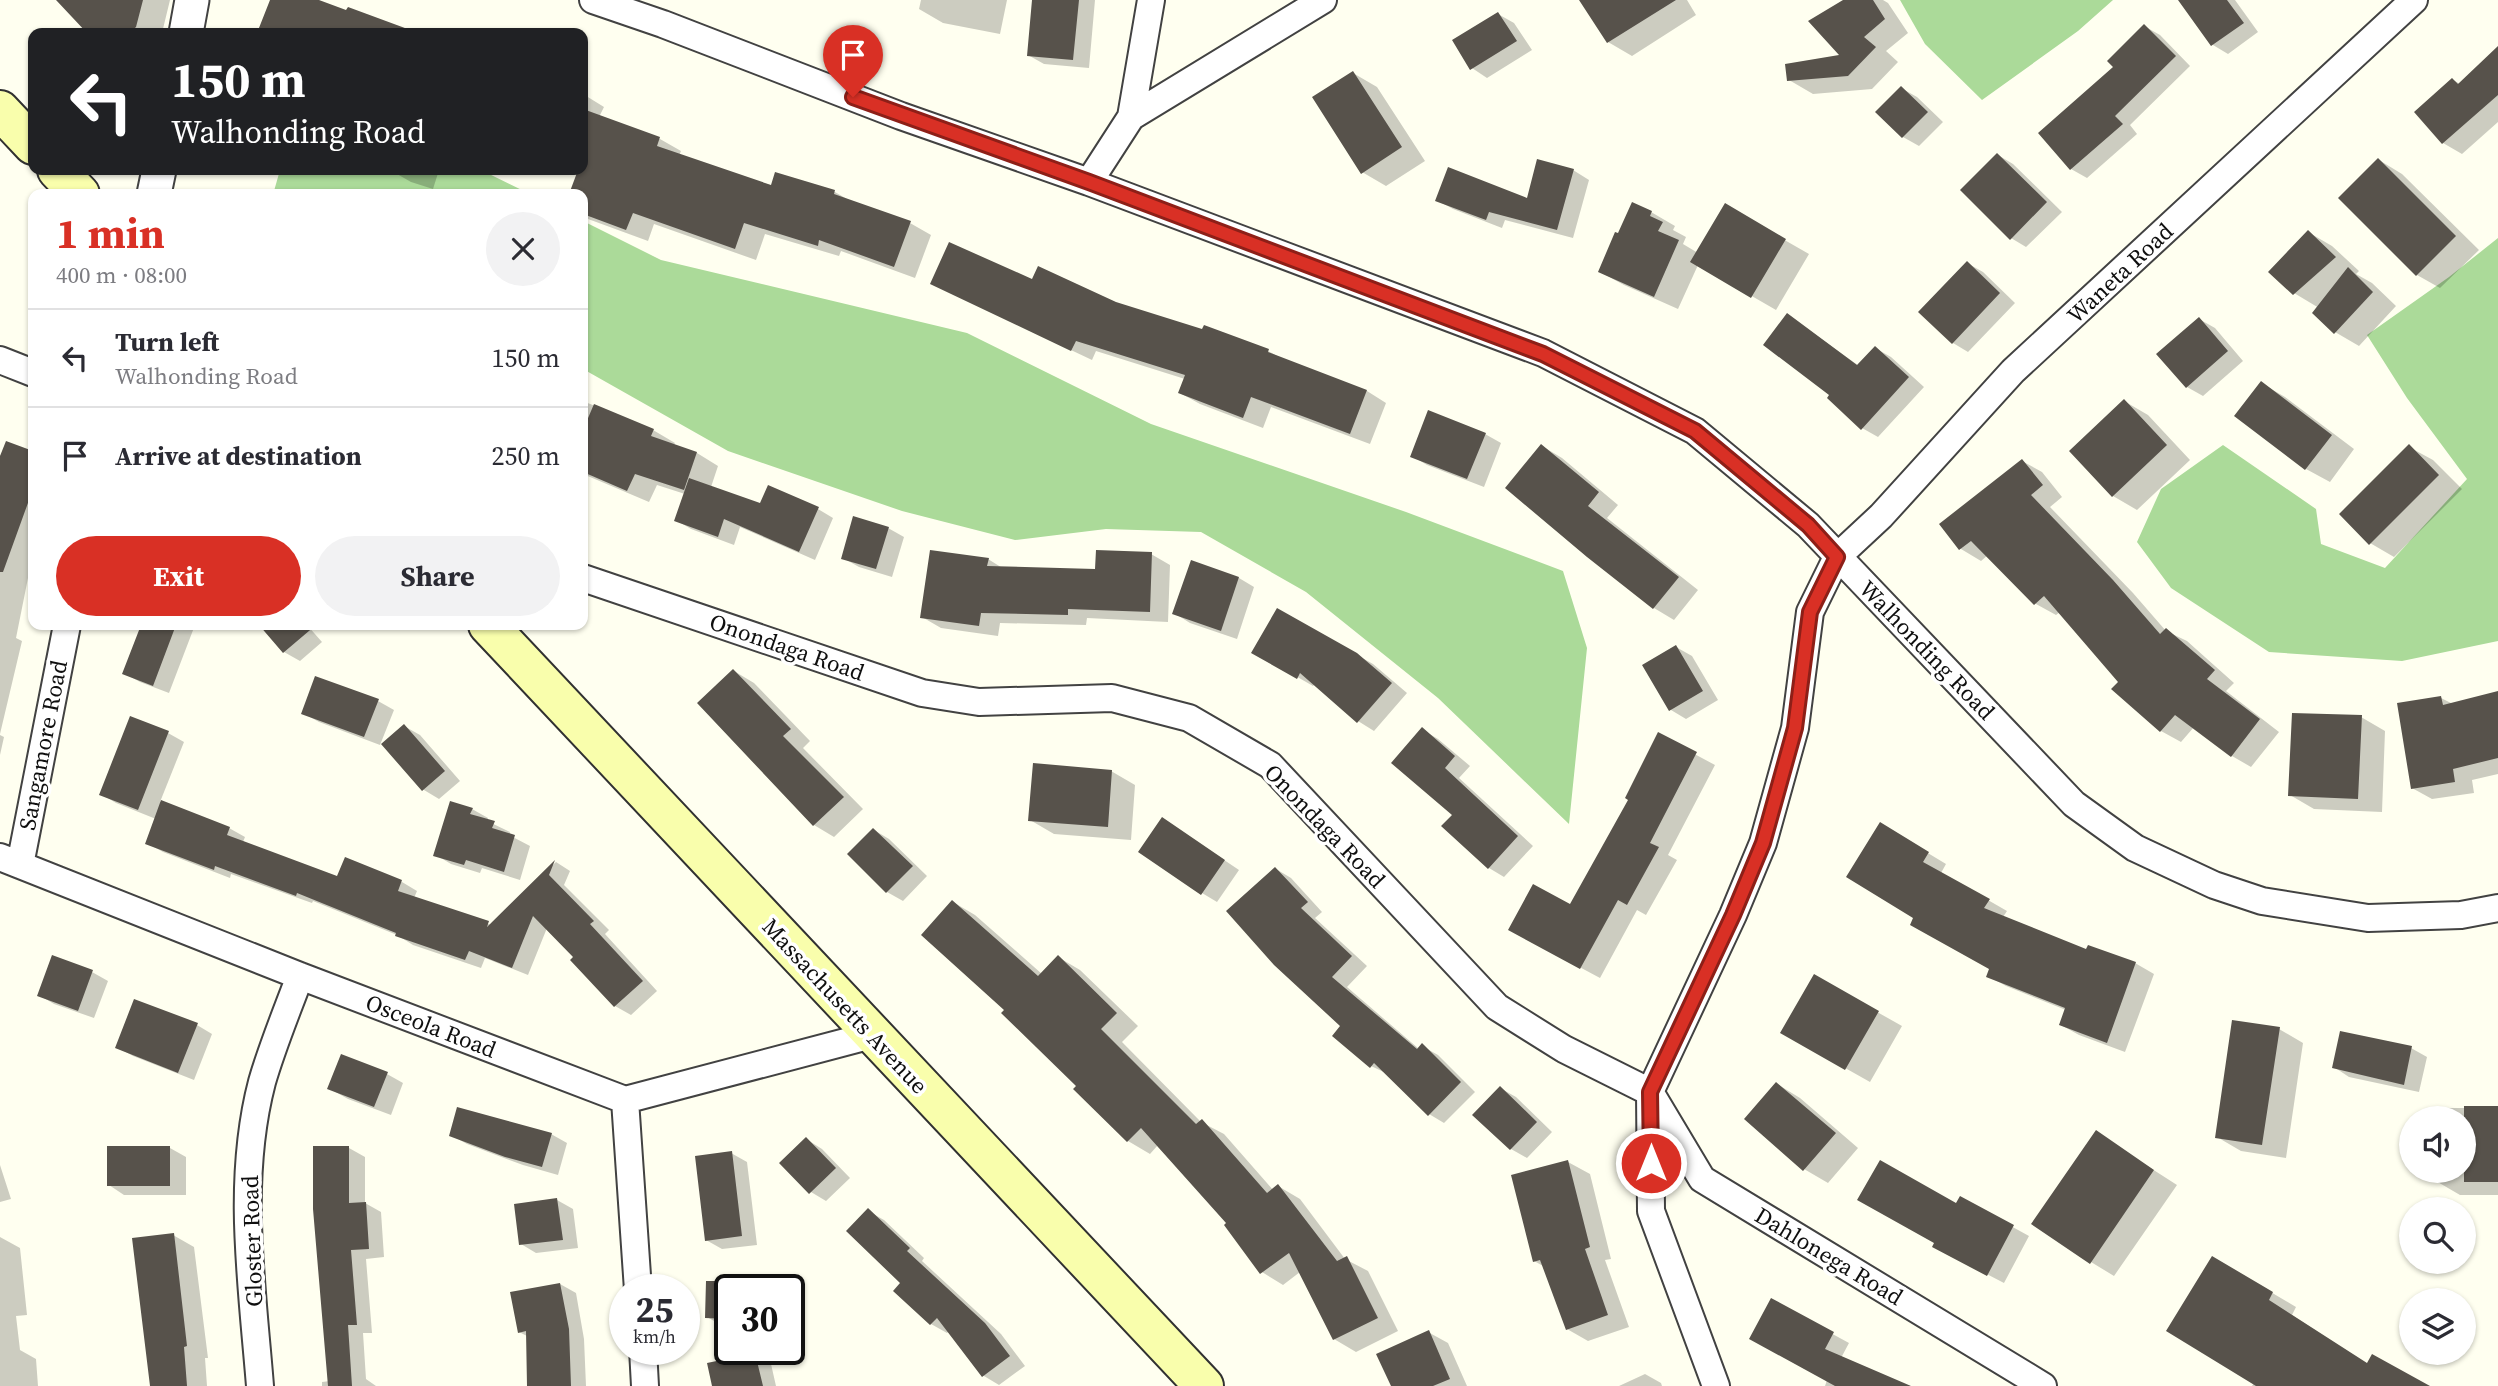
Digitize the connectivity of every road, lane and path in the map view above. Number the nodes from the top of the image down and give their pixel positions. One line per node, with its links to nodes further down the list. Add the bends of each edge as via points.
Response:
1 (192, 0): 7 (street)
2 (593, 0): 6 (street, Walhonding Road)
3 (1152, 0): 9 (street)
4 (1323, 0): 9 (street)
5 (2414, 0): 16 (street, Waneta Road, via 2013,371 1881,516)
6 (665, 12): 12 (street, Walhonding Road, via 901,116)
7 (187, 28)
8 (0, 110): 10 (main road)
9 (1131, 117): 12 (street)
10 (28, 140)
11 (62, 175): 13 (main road)
12 (1089, 182): 16 (street, Walhonding Road, via 1543,354 1624,393 1695,431 1808,525)
13 (75, 189)
14 (0, 360): 15 (street)
15 (28, 371)
16 (1837, 557): 21 (street, Walhonding Road, via 2074,804 2135,848 2214,885 2262,901 2368,918 2461,915); 24 (street, via 1810,612 1795,728 1763,843)
17 (588, 580): 24 (street, Onondaga Road, via 922,693 979,702 1112,698 1189,719 1270,765 1497,1007 1564,1049)
18 (66, 630): 20 (street, Sangamore Road)
19 (493, 630): 23 (main road, Massachusetts Avenue)
20 (10, 861): 22 (street, Osceola Road)
21 (2498, 908)
22 (300, 976): 25 (street, Osceola Road); 28 (street, Gloster Road, via 262,1083 251,1142 246,1198)
23 (872, 1035): 25 (street); 30 (main road, Massachusetts Avenue)
24 (1650, 1092): 31 (street, via 1651,1211); 32 (street, Dahlonega Road, via 1702,1180)
25 (625, 1100): 26 (street)
26 (637, 1274)
27 (644, 1365): 29 (street)
28 (260, 1386)
29 (645, 1386)
30 (1204, 1386)
31 (1716, 1386)
32 (2043, 1386)

